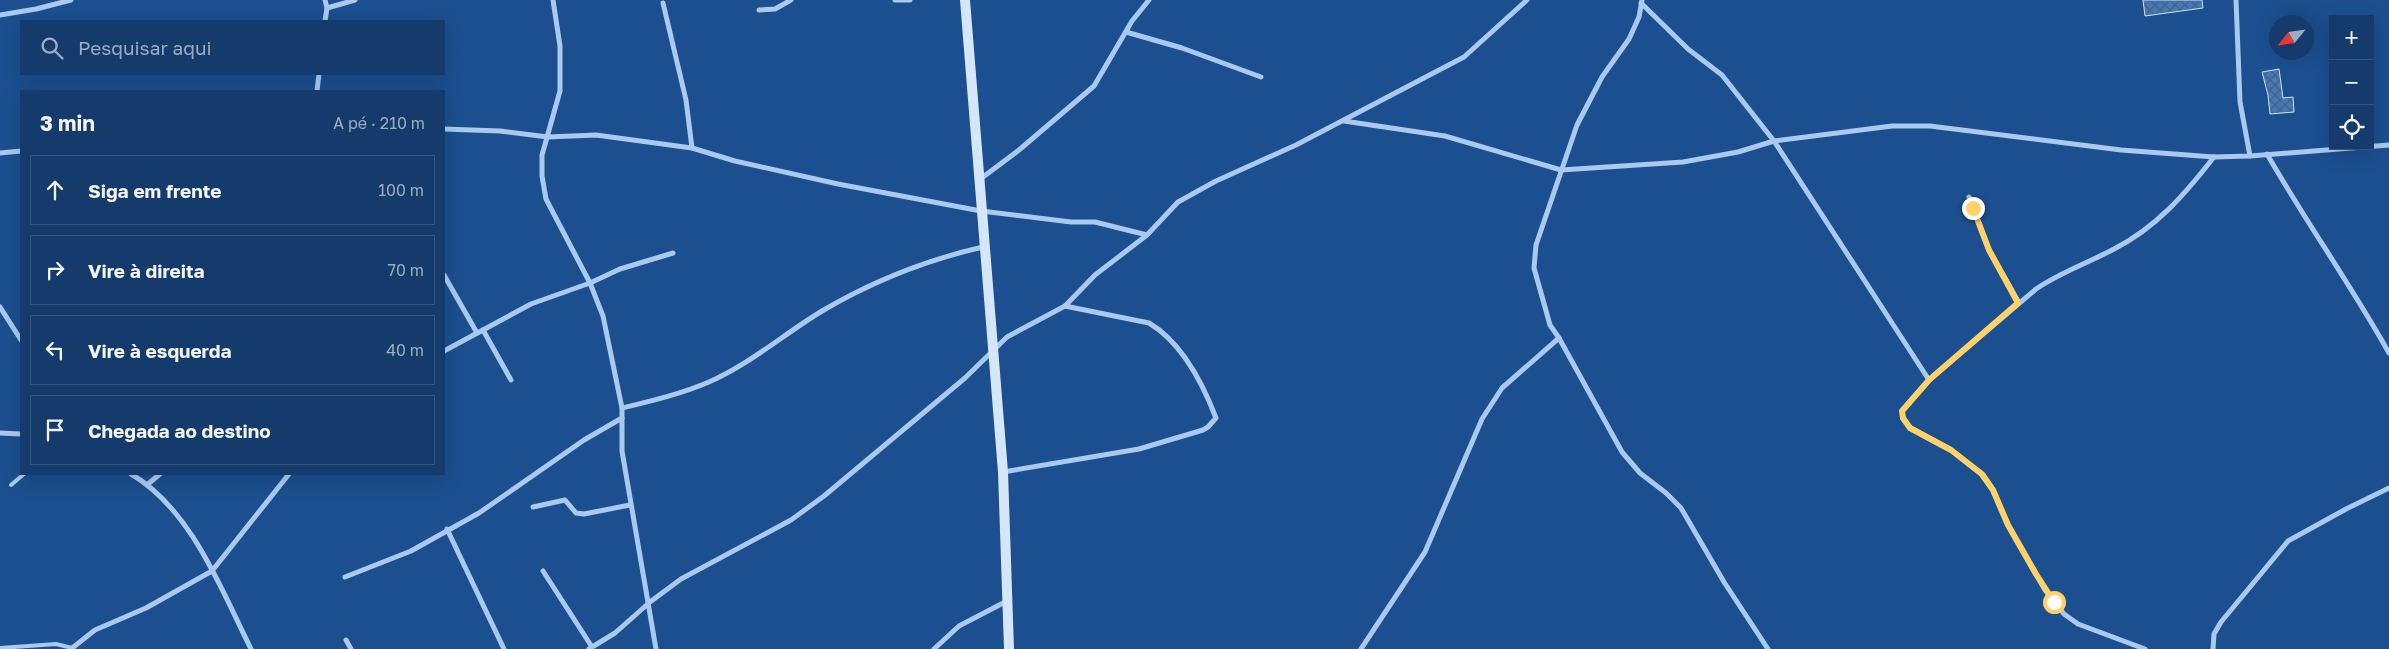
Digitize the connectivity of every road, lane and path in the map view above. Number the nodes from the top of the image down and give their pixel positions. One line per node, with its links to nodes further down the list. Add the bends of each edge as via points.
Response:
1 (71, 0): 16 (street)
2 (326, 0): 14 (street)
3 (355, 0): 14 (street)
4 (553, 0): 24 (street, via 560,46 560,91)
5 (791, 0): 15 (street, via 775,9)
6 (895, 0): 7 (street)
7 (910, 0)
8 (965, 0): 34 (street)
9 (1149, 0): 18 (street)
10 (1526, 0): 22 (street, via 1464,57)
11 (2236, 0): 31 (street, via 2240,102)
12 (1641, 1): 25 (street, via 1688,49 1722,75); 33 (street, via 1639,17 1629,39 1602,77 1577,125)
13 (663, 3): 27 (street, via 686,100)
14 (327, 8): 17 (street)
15 (759, 10)
16 (0, 15)
17 (325, 20)
18 (1126, 32): 20 (street, via 1182,48); 34 (street, via 1094,86)
19 (320, 75): 21 (street)
20 (1261, 77)
21 (317, 90)
22 (1344, 121): 33 (street, via 1445,136); 37 (street, via 1196,191 1178,202)
23 (445, 129): 24 (street)
24 (548, 137): 27 (street, via 596,135); 41 (street, via 542,155 546,198)
25 (1774, 141): 32 (street, via 1892,126 1930,126 2121,150); 33 (street, via 1738,152 1683,162); 53 (street)
26 (2389, 145): 30 (street)
27 (692, 148): 36 (street, via 838,184)
28 (20, 151): 29 (street)
29 (0, 153)
30 (2267, 154): 31 (street); 51 (street, via 2298,208 2360,300)
31 (2250, 156): 32 (street)
32 (2214, 157): 42 (street, via 2178,202 2153,225 2114,249 2054,276)
33 (1561, 170): 48 (street, via 1536,245 1534,268 1550,325)
34 (979, 180): 36 (street)
35 (1969, 197): 42 (street, via 1989,250)
36 (981, 211): 37 (street, via 1095,222); 38 (street)
37 (1147, 234): 43 (street, via 1095,276)
38 (983, 247): 50 (street); 54 (street, via 941,256 885,278 820,312 710,381 680,393)
39 (673, 253): 41 (street, via 620,269)
40 (445, 277): 46 (street)
41 (590, 283): 45 (street, via 531,304); 54 (street, via 603,316)
42 (2018, 303): 53 (street)
43 (1065, 306): 50 (street, via 1017,330); 58 (street, via 1149,323 1159,329 1190,367 1207,394 1216,418 1202,430 1139,449)
44 (0, 307): 47 (street)
45 (483, 330): 46 (street); 52 (street)
46 (477, 333): 49 (street)
47 (20, 338)
48 (1559, 338): 84 (street, via 1502,388 1482,419 1425,552); 85 (street, via 1622,452 1640,473 1682,508 1724,582)
49 (445, 350)
50 (994, 351): 58 (street); 73 (street, via 855,472 791,520 681,579)
51 (2389, 353)
52 (511, 380)
53 (1929, 380): 86 (street, via 1902,411 1910,428 1951,450 1982,474 2045,590 2064,614 2078,624)
54 (622, 408): 55 (street)
55 (622, 418): 66 (street, via 622,451); 68 (street, via 584,440 479,513)
56 (0, 433): 57 (street)
57 (20, 434)
58 (1003, 472): 72 (street)
59 (23, 475): 64 (lane)
60 (133, 475): 63 (street)
61 (159, 475): 63 (street)
62 (288, 475): 69 (street)
63 (148, 484): 69 (street, via 167,502)
64 (12, 485)
65 (2389, 488): 87 (street, via 2346,508 2288,542 2221,622 2214,634)
66 (630, 505): 67 (street, via 584,514 576,513 565,500); 73 (street)
67 (533, 508)
68 (447, 530): 71 (street, via 411,551); 80 (street)
69 (212, 571): 76 (street, via 146,608 95,630); 78 (street)
70 (543, 571): 77 (street)
71 (345, 577)
72 (1007, 601): 82 (street, via 959,626); 83 (street)
73 (650, 602): 77 (street, via 615,633); 81 (street)
74 (346, 640): 79 (street)
75 (0, 648): 76 (lane, via 47,644)
76 (71, 648)
77 (590, 648)
78 (251, 649)
79 (350, 649)
80 (504, 649)
81 (656, 649)
82 (934, 649)
83 (1009, 649)
84 (1361, 649)
85 (1768, 649)
86 (2145, 649)
87 (2212, 649)

